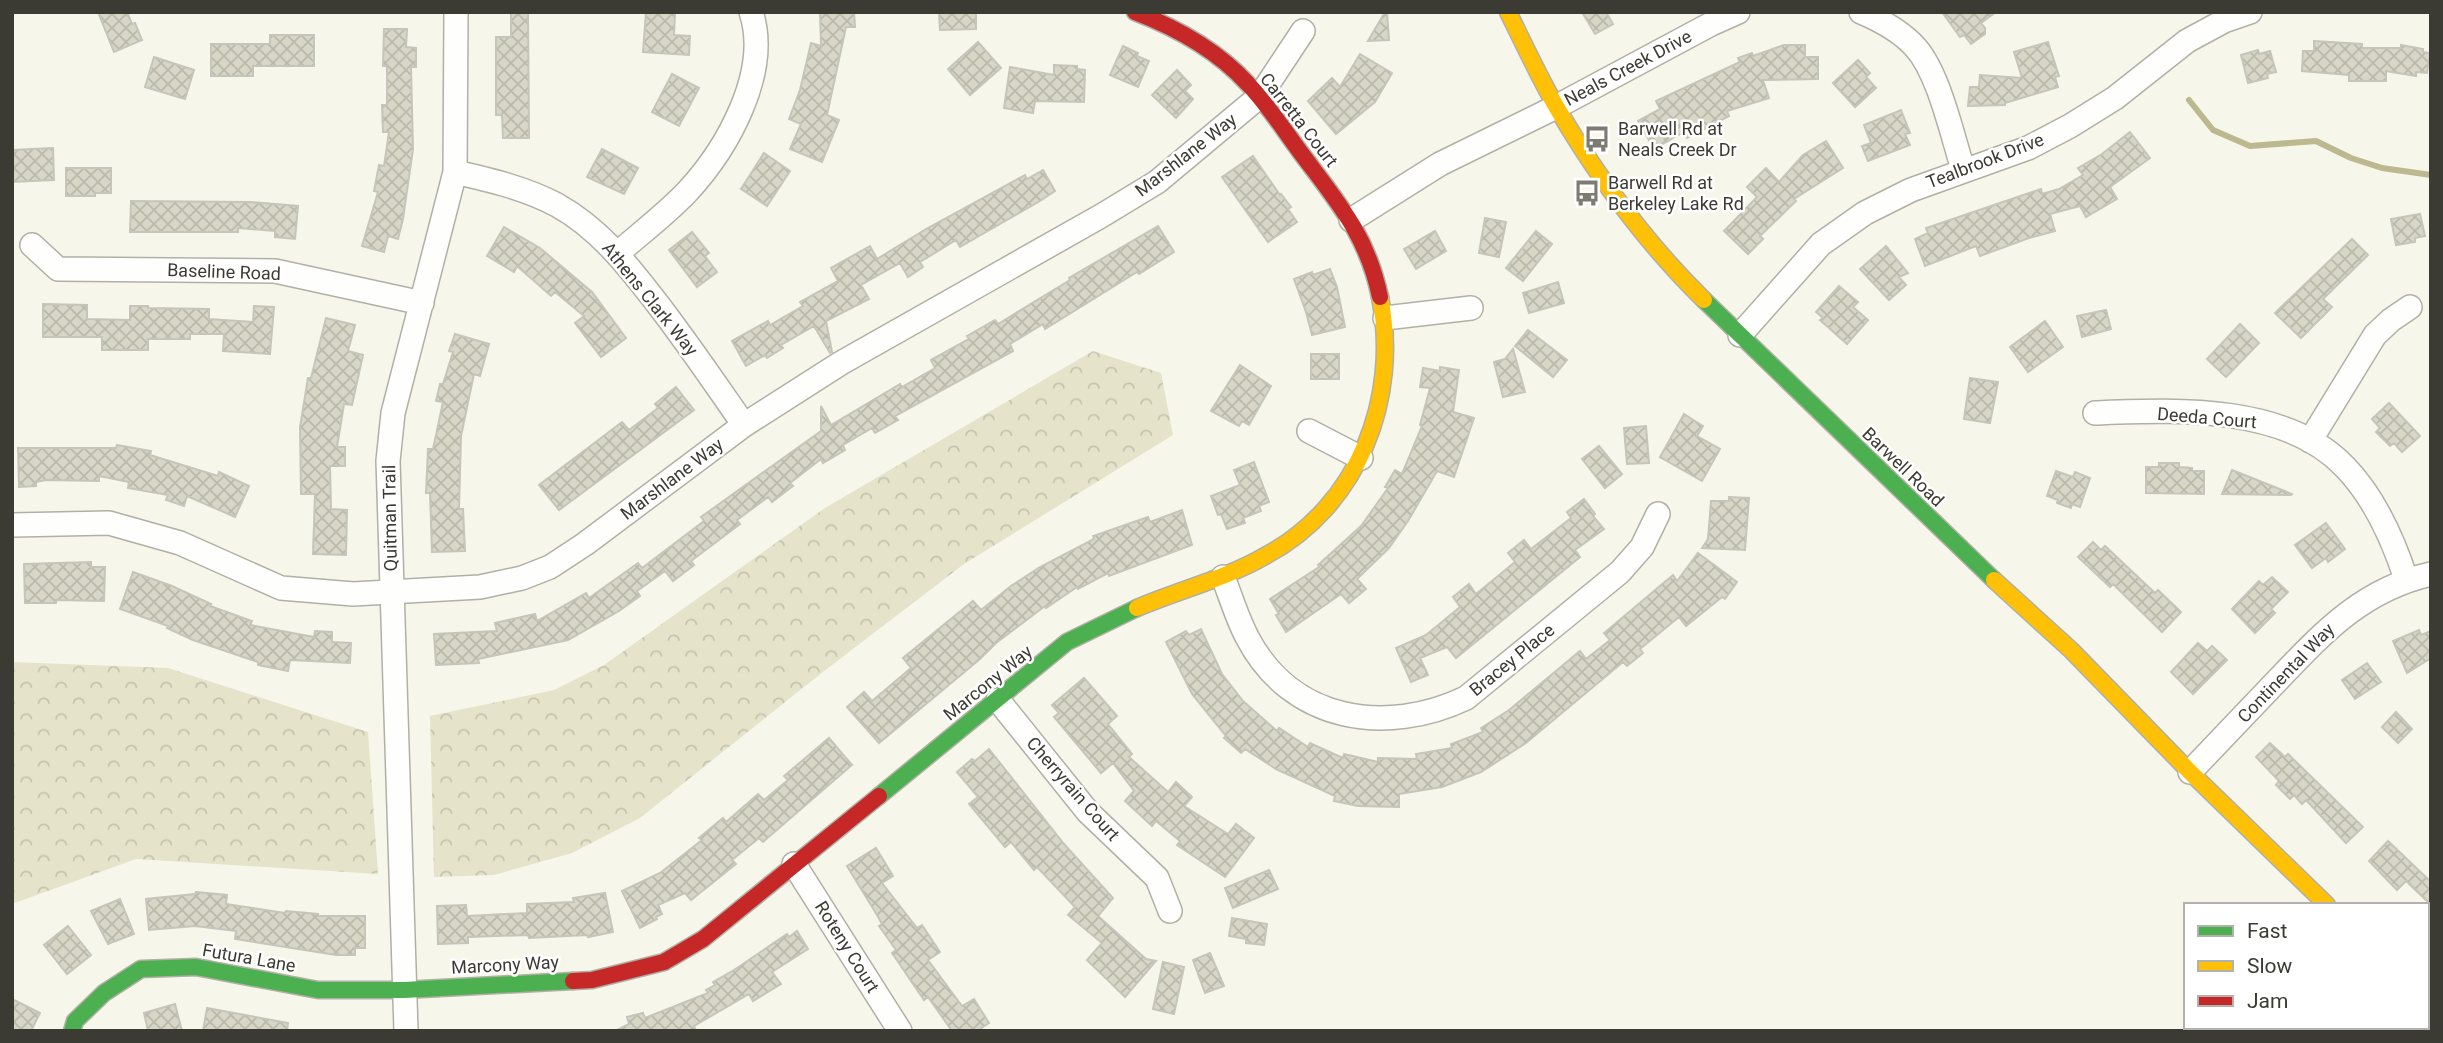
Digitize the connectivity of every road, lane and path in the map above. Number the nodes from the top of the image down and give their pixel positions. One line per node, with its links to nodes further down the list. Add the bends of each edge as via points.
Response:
1 (456, 12): 12 (street, Quitman Trail)
2 (751, 12): 15 (street, via 758,53 745,101 727,138 687,192)
3 (1135, 12): 9 (street, Carretta Court, via 1194,40)
4 (1508, 12): 10 (street, Barwell Road)
5 (1738, 12): 10 (street, Neals Creek Drive)
6 (1861, 12): 11 (street, via 1916,48 1932,73)
7 (2250, 12): 11 (street, Tealbrook Drive, via 2187,41 2115,98 2070,126 2028,148)
8 (1303, 31): 9 (street, Marshlane Way)
9 (1259, 96): 13 (street, Carretta Court); 22 (street, Marshlane Way, via 1157,182 841,363)
10 (1556, 107): 13 (street, Neals Creek Drive, via 1440,164); 20 (street, Barwell Road, via 1645,238)
11 (1963, 170): 20 (street, Tealbrook Drive, via 1865,213 1821,244)
12 (456, 172): 15 (street, Athens Clark Way, via 514,186 557,205); 16 (street, Quitman Trail)
13 (1351, 220): 19 (street, Marcony Way, via 1371,266)
14 (32, 245): 16 (street, Baseline Road, via 58,269 275,271)
15 (618, 253): 22 (street, Athens Clark Way)
16 (422, 303): 31 (street, Quitman Trail, via 393,414 388,461)
17 (2410, 307): 24 (street, via 2375,335)
18 (1471, 308): 19 (street)
19 (1385, 318): 25 (street, Marcony Way, via 1384,386)
20 (1740, 335): 33 (street, Barwell Road, via 2071,650)
21 (2095, 413): 24 (street, Deeda Court, via 2246,418)
22 (744, 425): 31 (street, Marshlane Way, via 550,567 480,587)
23 (1309, 431): 25 (street)
24 (2310, 441): 30 (street, Deeda Court, via 2326,450 2361,485 2395,547)
25 (1361, 458): 29 (street, Marcony Way, via 1333,502 1305,530 1272,555)
26 (1658, 514): 29 (street, Bracey Place, via 1642,547 1620,572 1466,698 1417,715 1368,719 1317,706 1294,692 1276,677 1247,638)
27 (12, 525): 31 (street, Marshlane Way, via 109,523 180,543 281,588 353,594)
28 (2431, 573): 30 (street, Continental Way)
29 (1223, 577): 32 (street, Marcony Way, via 1141,606 1067,642)
30 (2406, 579): 33 (street, Continental Way, via 2333,623)
31 (392, 591): 37 (street, Quitman Trail)
32 (998, 700): 34 (street, Marcony Way); 36 (street, Cherryrain Court, via 1088,812 1157,878)
33 (2190, 772): 35 (street, Barwell Road)
34 (794, 864): 37 (street, Marcony Way, via 704,939 664,962 592,979); 40 (street, Roteny Court)
35 (2325, 903)
36 (1170, 911)
37 (404, 990): 38 (street, Futura Lane, via 318,990 196,967 141,969 104,993 75,1021); 39 (street, Quitman Trail)
38 (72, 1031)
39 (406, 1031)
40 (900, 1031)

